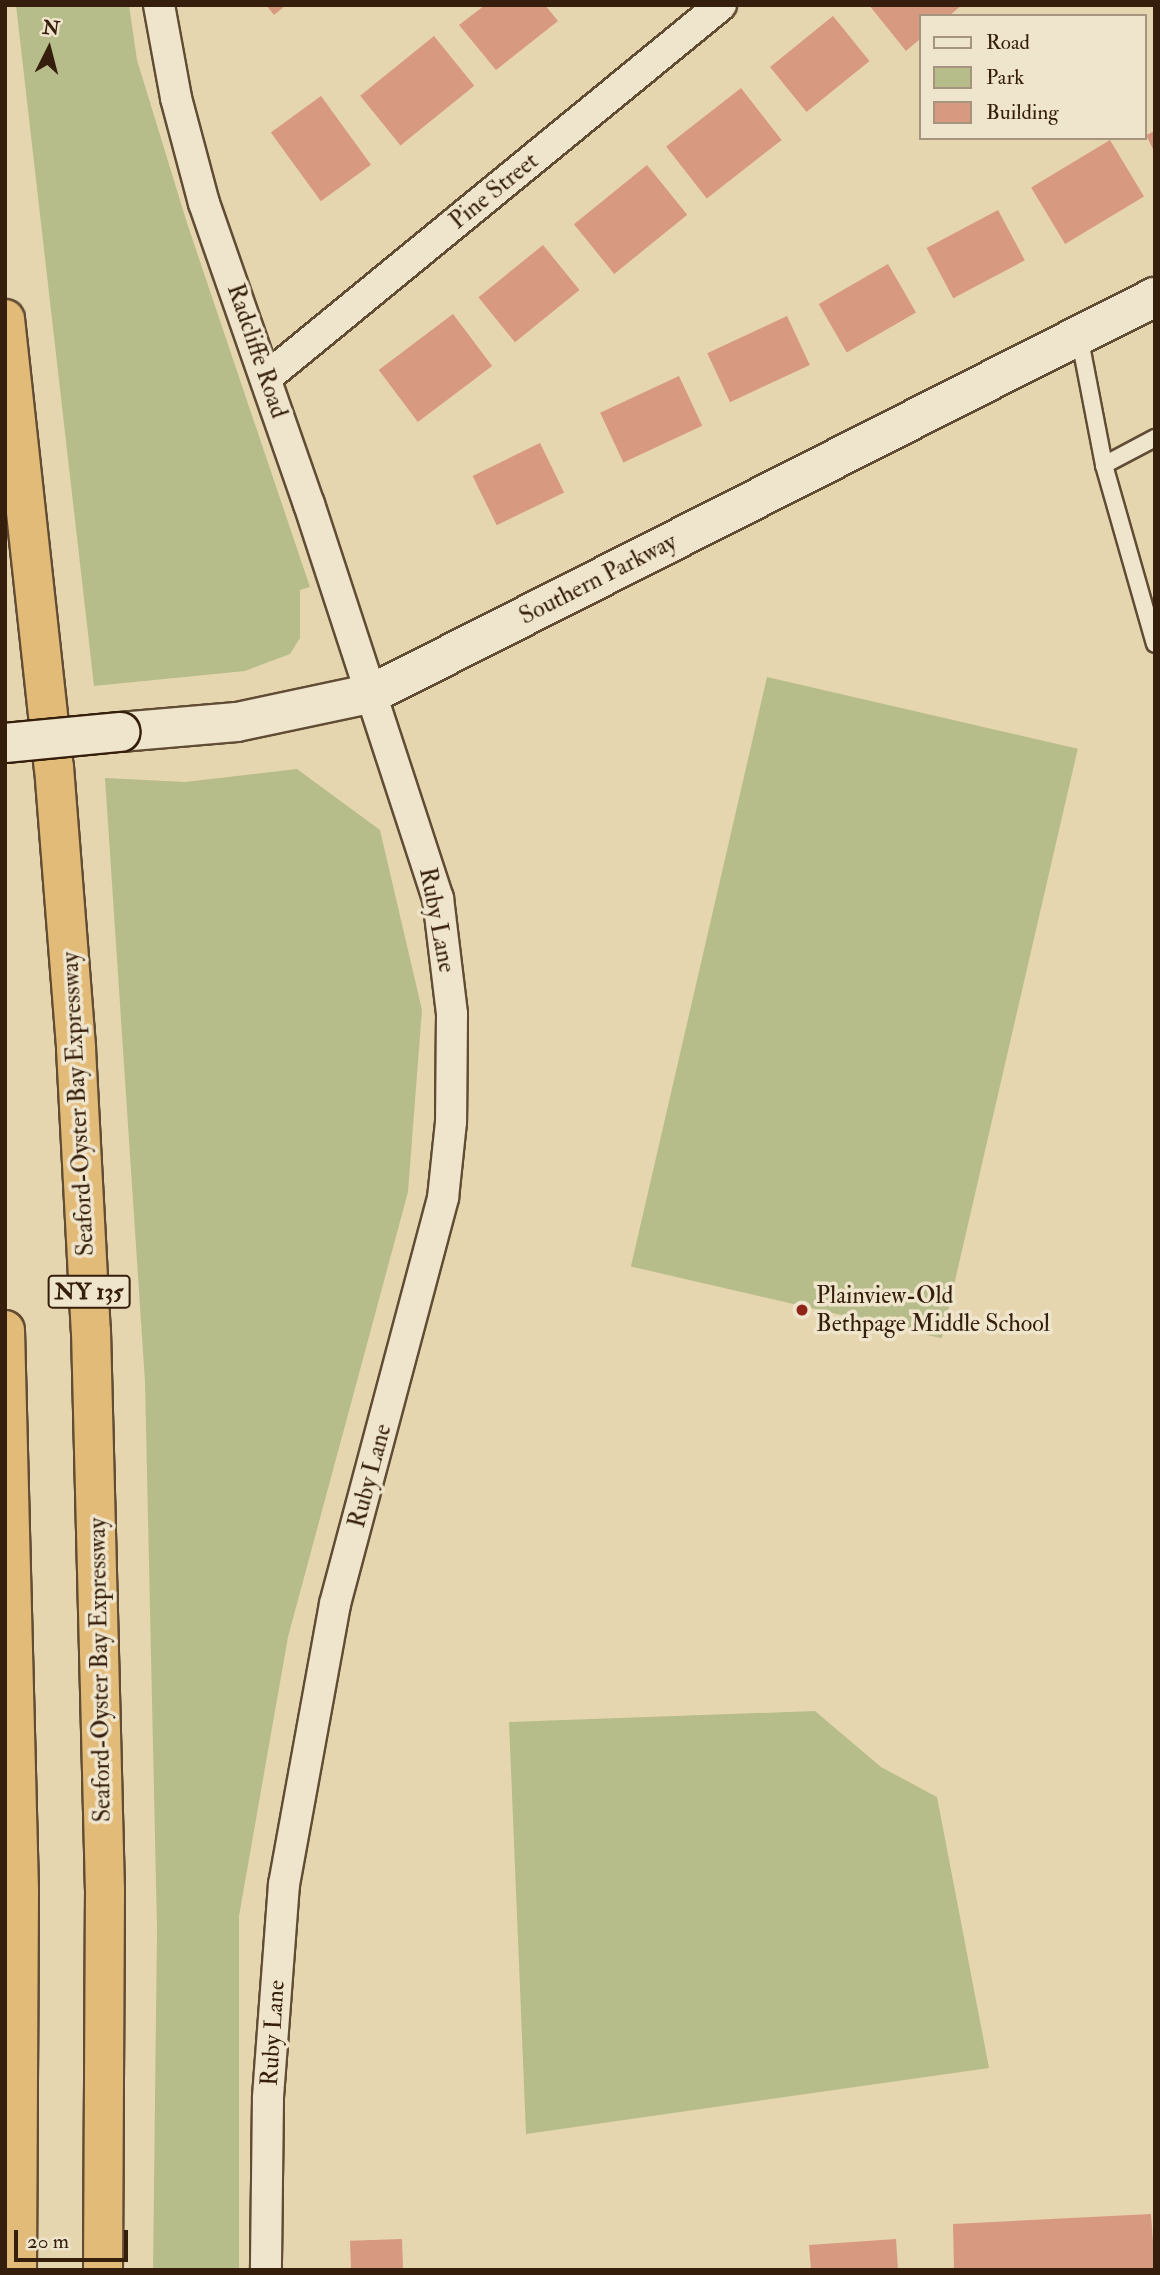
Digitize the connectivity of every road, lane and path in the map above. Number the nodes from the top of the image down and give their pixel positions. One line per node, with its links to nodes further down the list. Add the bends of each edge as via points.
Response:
1 (159, 5): 6 (street, Radcliffe Road, via 176,98 204,203)
2 (721, 5): 6 (street, Pine Street)
3 (1155, 297): 5 (street, Southern Parkway)
4 (5, 318): 14 (highway, Seaford-Oyster Bay Expressway / NY 135, via 54,766 89,1291 105,1876)
5 (1079, 335): 8 (lane); 10 (street, Southern Parkway)
6 (267, 377): 10 (street, Radcliffe Road)
7 (1155, 438): 8 (lane)
8 (1104, 465): 9 (lane)
9 (1155, 644)
10 (373, 693): 11 (street, Southern Parkway, bridge, via 237,722); 15 (street, Ruby Lane, via 438,898 452,1014 451,1122 443,1198 428,1266 335,1604 284,1884 268,2098)
11 (5, 743)
12 (5, 1329): 13 (highway, via 19,1890)
13 (17, 2270)
14 (103, 2270)
15 (266, 2270)

